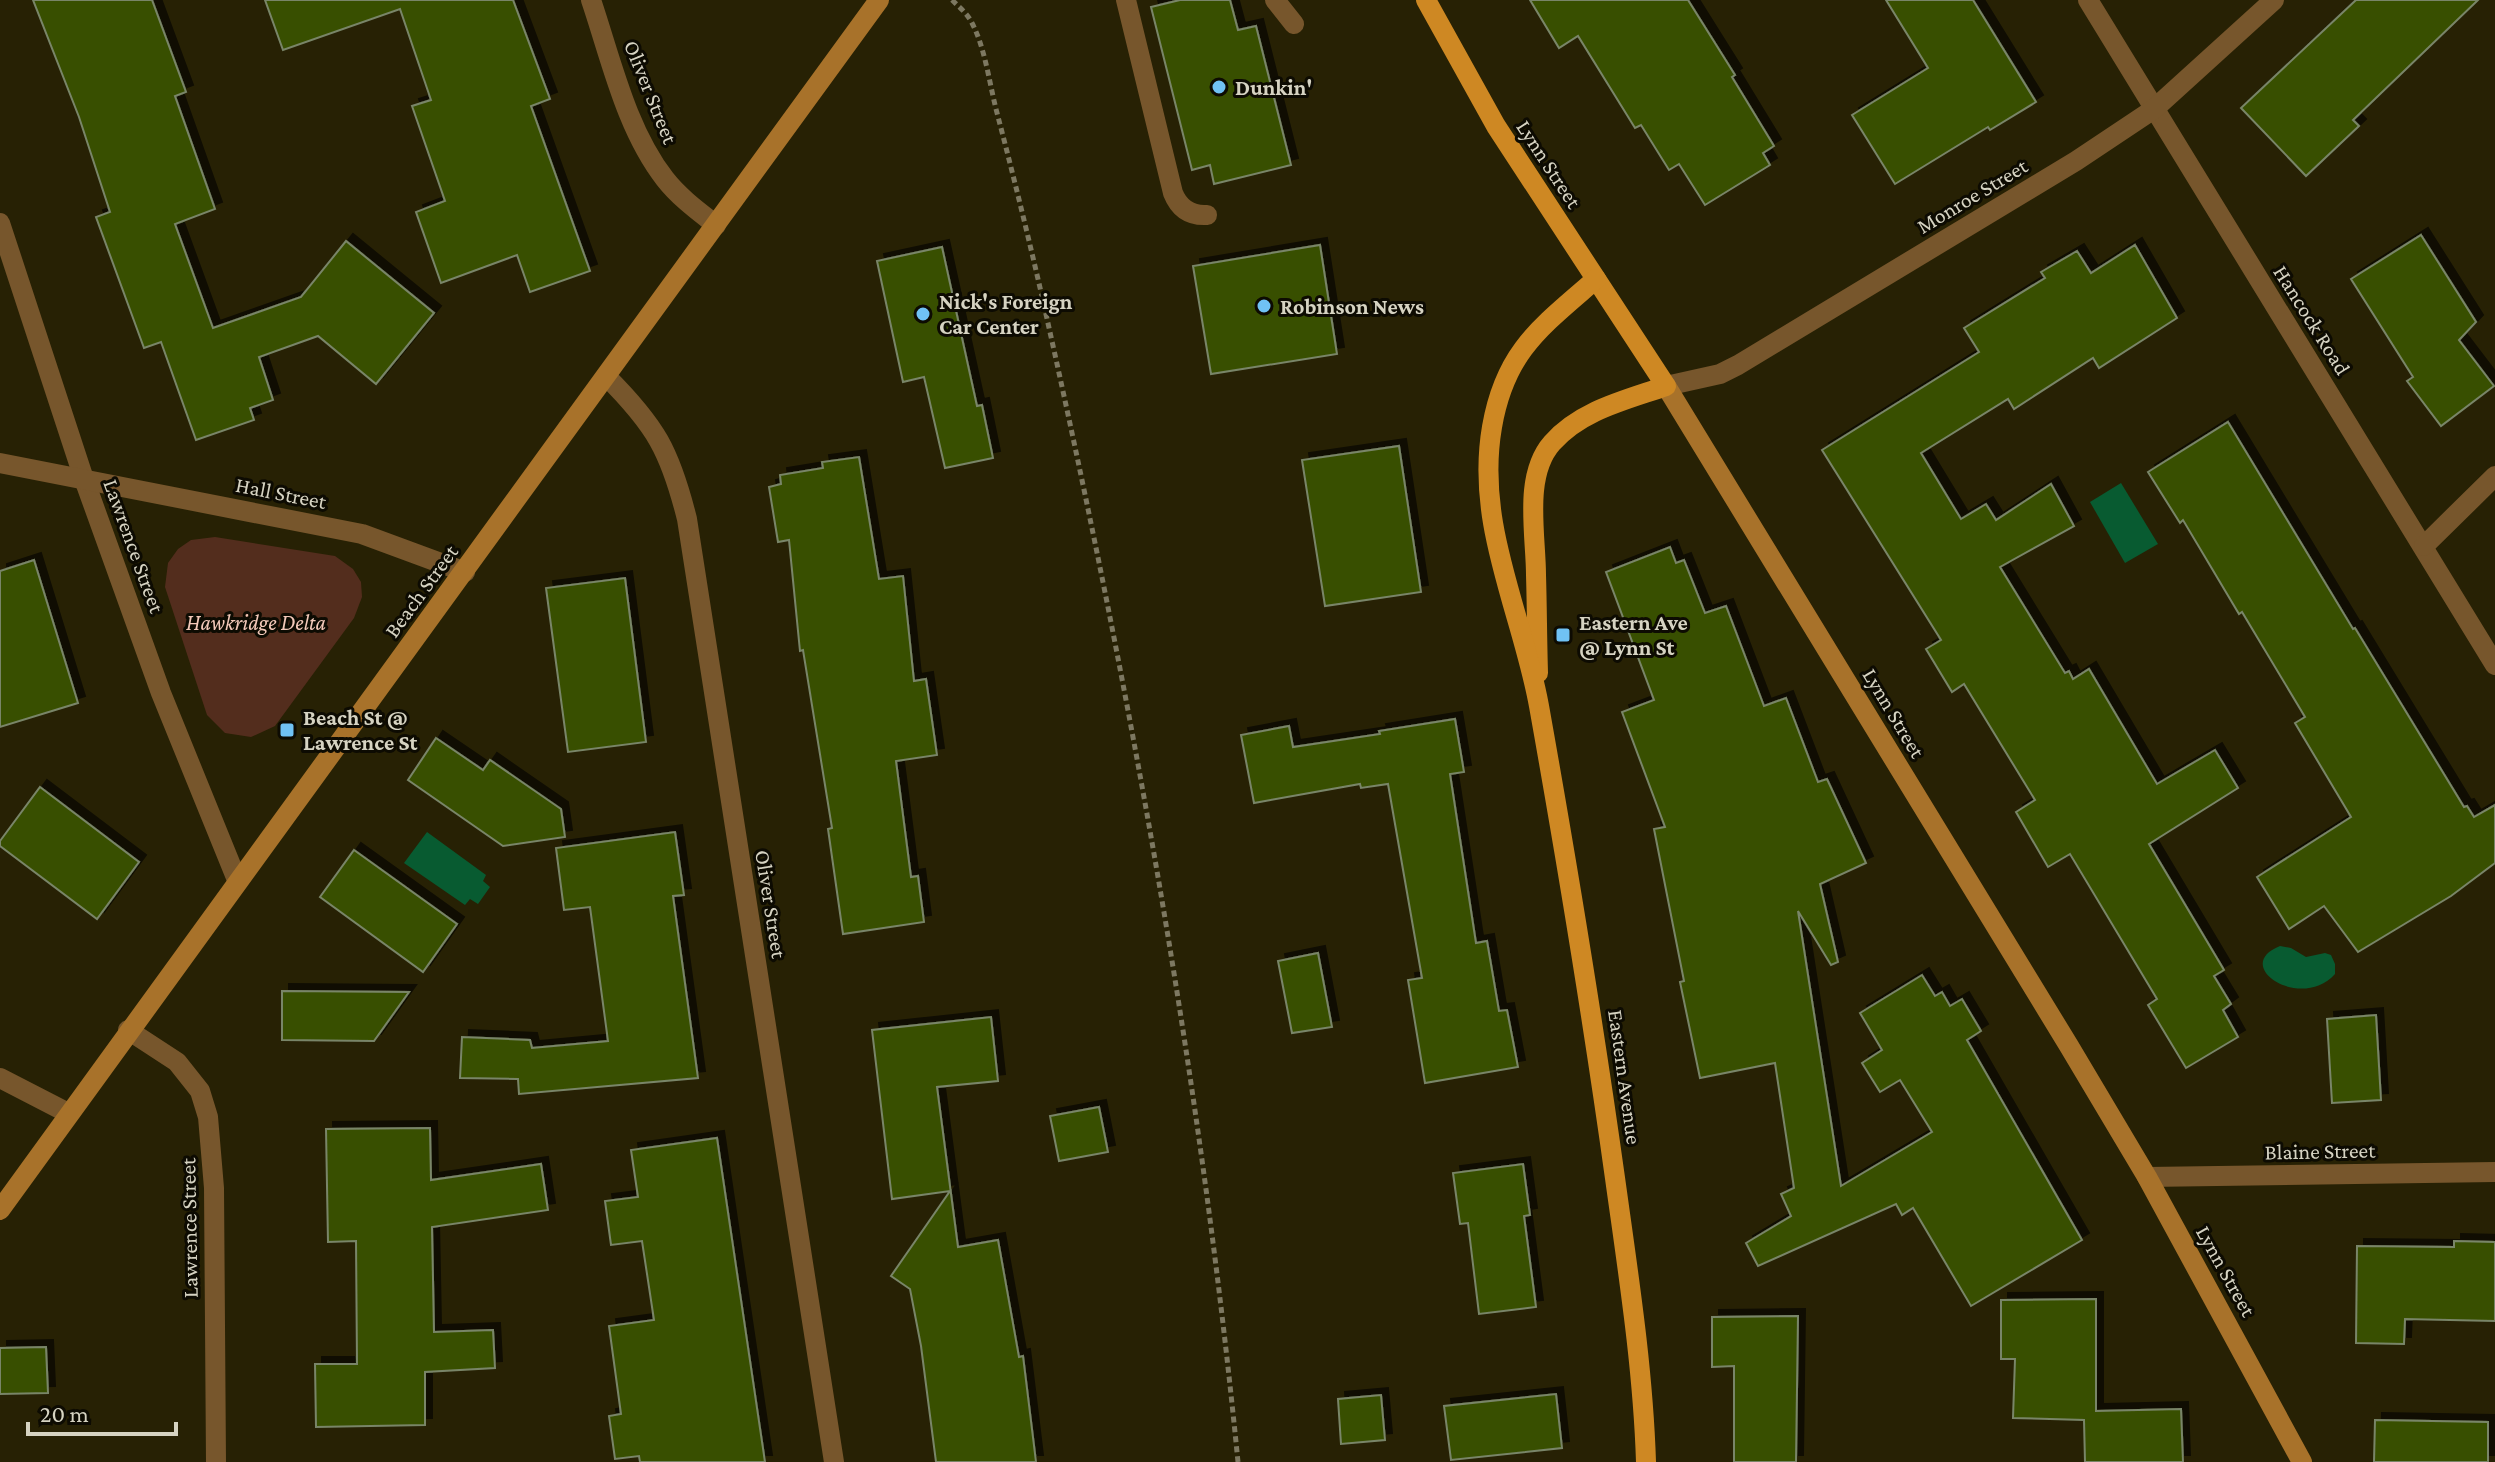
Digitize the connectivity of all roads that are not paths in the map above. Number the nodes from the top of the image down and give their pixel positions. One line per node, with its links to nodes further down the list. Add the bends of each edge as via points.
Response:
1 (591, 0): 12 (street, Oliver Street, via 647,153 671,186)
2 (879, 0): 12 (main road, Beach Street)
3 (1126, 0): 10 (street, via 1173,193 1186,211)
4 (1275, 0): 8 (street)
5 (1426, 0): 13 (main road, Lynn Street, via 1496,126)
6 (2088, 0): 9 (street, Hancock Road)
7 (2274, 0): 9 (street, Monroe Street)
8 (1294, 24)
9 (2154, 109): 15 (street, Monroe Street, via 1738,365); 19 (street, Hancock Road)
10 (1207, 215)
11 (0, 223): 18 (street, Lawrence Street)
12 (716, 225): 14 (main road, Beach Street)
13 (1596, 279): 15 (main road, Lynn Street); 22 (main road, Eastern Avenue, via 1541,327 1518,355 1503,381 1488,456 1495,542)
14 (606, 376): 20 (main road, Beach Street); 31 (street, Oliver Street, via 641,410 663,446 687,519)
15 (1666, 386): 22 (main road, Eastern Avenue, via 1596,411 1568,428 1542,459 1535,491); 28 (main road, Lynn Street)
16 (0, 463): 18 (street, Hall Street)
17 (2495, 476): 19 (street)
18 (84, 479): 20 (street, Hall Street, via 362,534); 23 (street, Lawrence Street, via 161,693)
19 (2424, 546): 21 (street, Hancock Road)
20 (465, 572): 23 (main road, Beach Street)
21 (2495, 665)
22 (1538, 701): 32 (main road, Eastern Avenue, via 1597,1049 1628,1269)
23 (237, 880): 24 (main road, Beach Street)
24 (128, 1030): 26 (main road, Beach Street); 30 (street, Lawrence Street, via 177,1062 200,1091 208,1117 214,1188)
25 (0, 1078): 26 (street)
26 (68, 1113): 29 (main road, Beach Street)
27 (2495, 1172): 28 (street, Blaine Street)
28 (2147, 1177): 33 (main road, Lynn Street)
29 (0, 1210)
30 (216, 1462)
31 (834, 1462)
32 (1646, 1462)
33 (2302, 1462)

